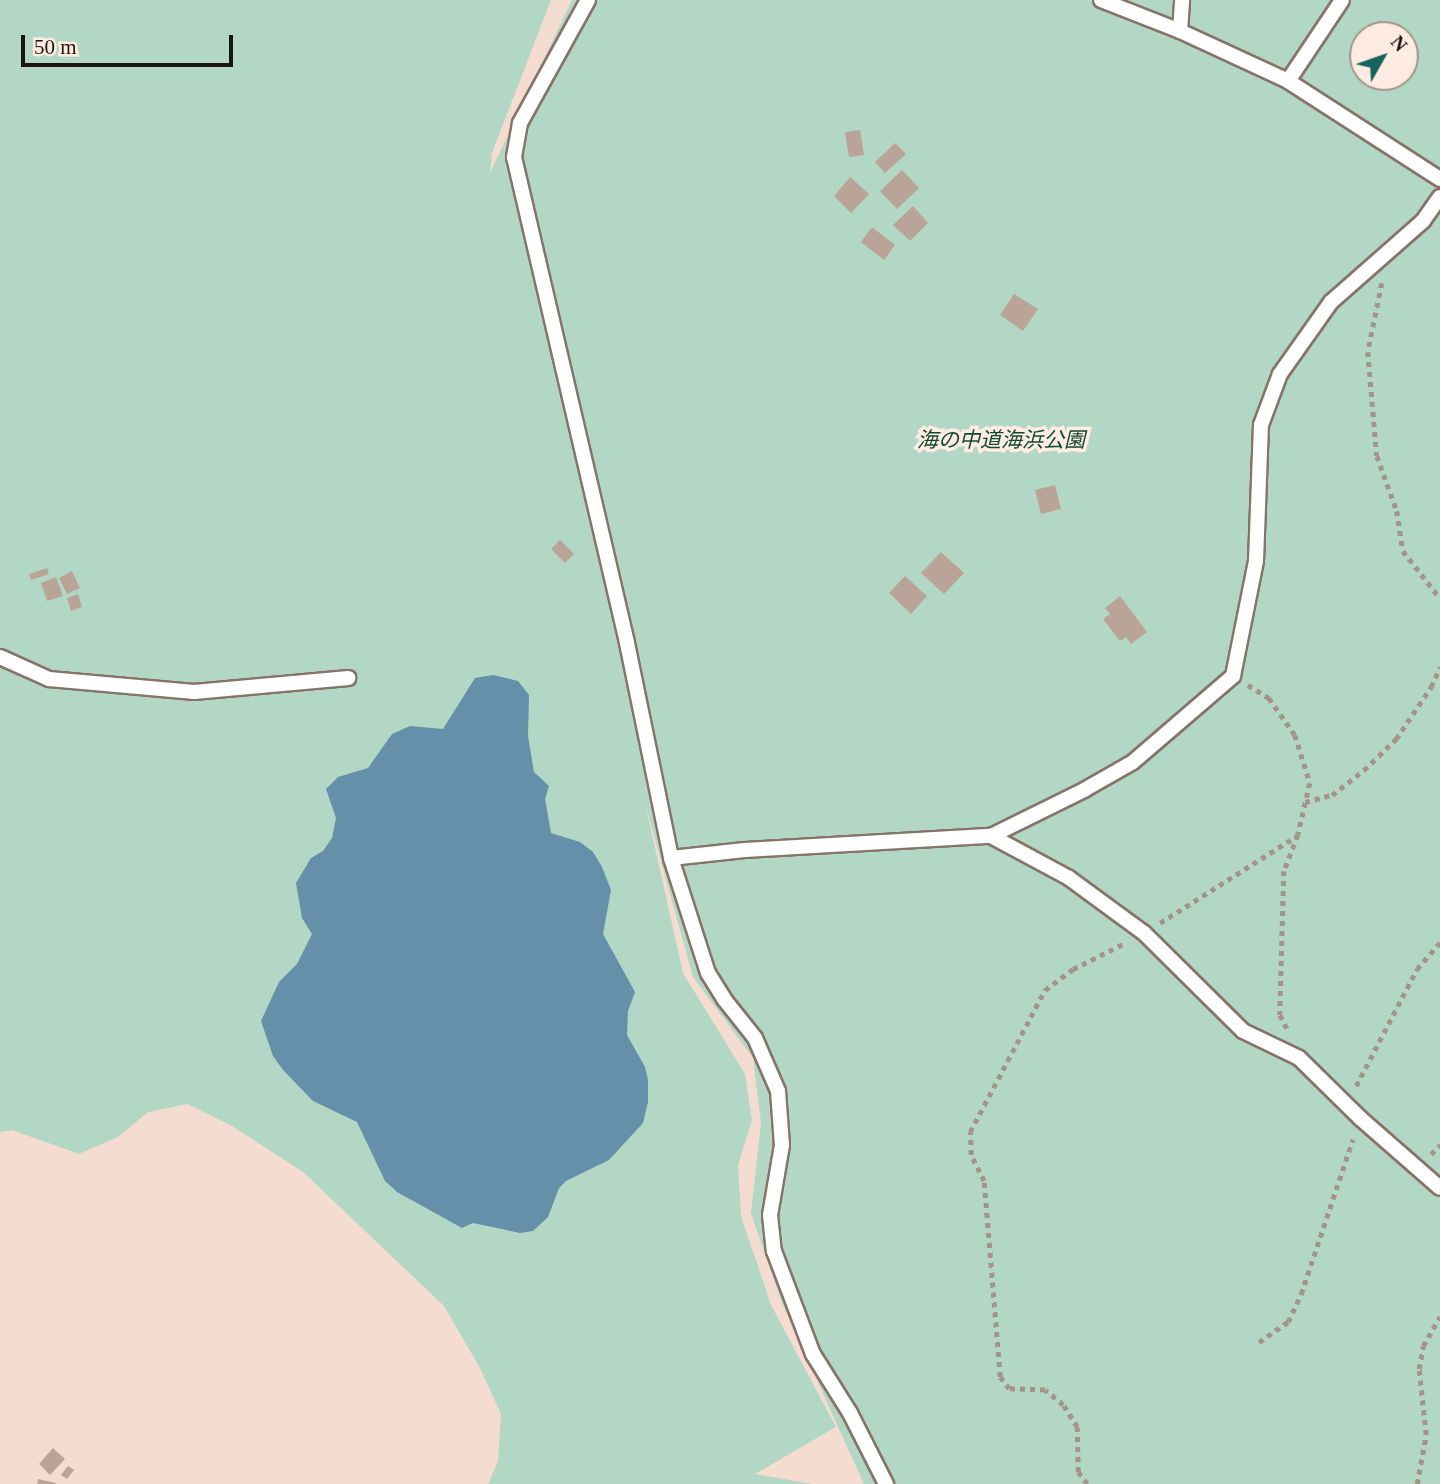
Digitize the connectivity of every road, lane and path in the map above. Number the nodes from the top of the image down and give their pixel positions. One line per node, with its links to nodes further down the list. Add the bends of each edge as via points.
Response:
1 (588, 0): 18 (lane, via 520,123 514,157 624,629)
2 (1101, 0): 5 (lane)
3 (1182, 0): 5 (lane)
4 (1342, 0): 6 (lane)
5 (1180, 31): 6 (lane)
6 (1288, 81): 7 (lane)
7 (1440, 179)
8 (1440, 197): 9 (lane, via 1423,221)
9 (1379, 262): 10 (path, via 1381,299 1368,352 1377,456 1396,511 1403,551); 13 (lane, via 1331,302 1306,333 1280,374 1261,425 1256,561)
10 (1440, 598)
11 (0, 657): 14 (lane, via 49,679 194,692)
12 (1440, 667): 15 (path, via 1432,687 1396,738 1332,795)
13 (1233, 676): 15 (path, via 1269,698 1295,734 1310,783); 17 (lane, via 1133,762)
14 (348, 678)
15 (1306, 802): 16 (path)
16 (1298, 835): 19 (path); 21 (path, via 1284,871 1280,1015)
17 (991, 836): 18 (lane); 19 (lane, via 1069,878)
18 (671, 858): 26 (lane, via 708,973 755,1038 778,1091 782,1145 770,1215 774,1251 813,1354)
19 (1144, 933): 21 (lane, via 1243,1031); 27 (path, via 1073,969 1045,990 970,1132 971,1155 984,1181 1000,1377 1009,1389 1045,1390 1063,1405 1077,1427 1078,1472)
20 (1440, 943): 22 (path, via 1417,969 1351,1096)
21 (1299, 1058): 22 (lane)
22 (1354, 1113): 23 (lane); 25 (path, via 1301,1294 1288,1322)
23 (1440, 1188)
24 (1440, 1317): 28 (path, via 1423,1346 1419,1369 1426,1435)
25 (1259, 1342)
26 (886, 1484)
27 (1087, 1484)
28 (1417, 1484)

